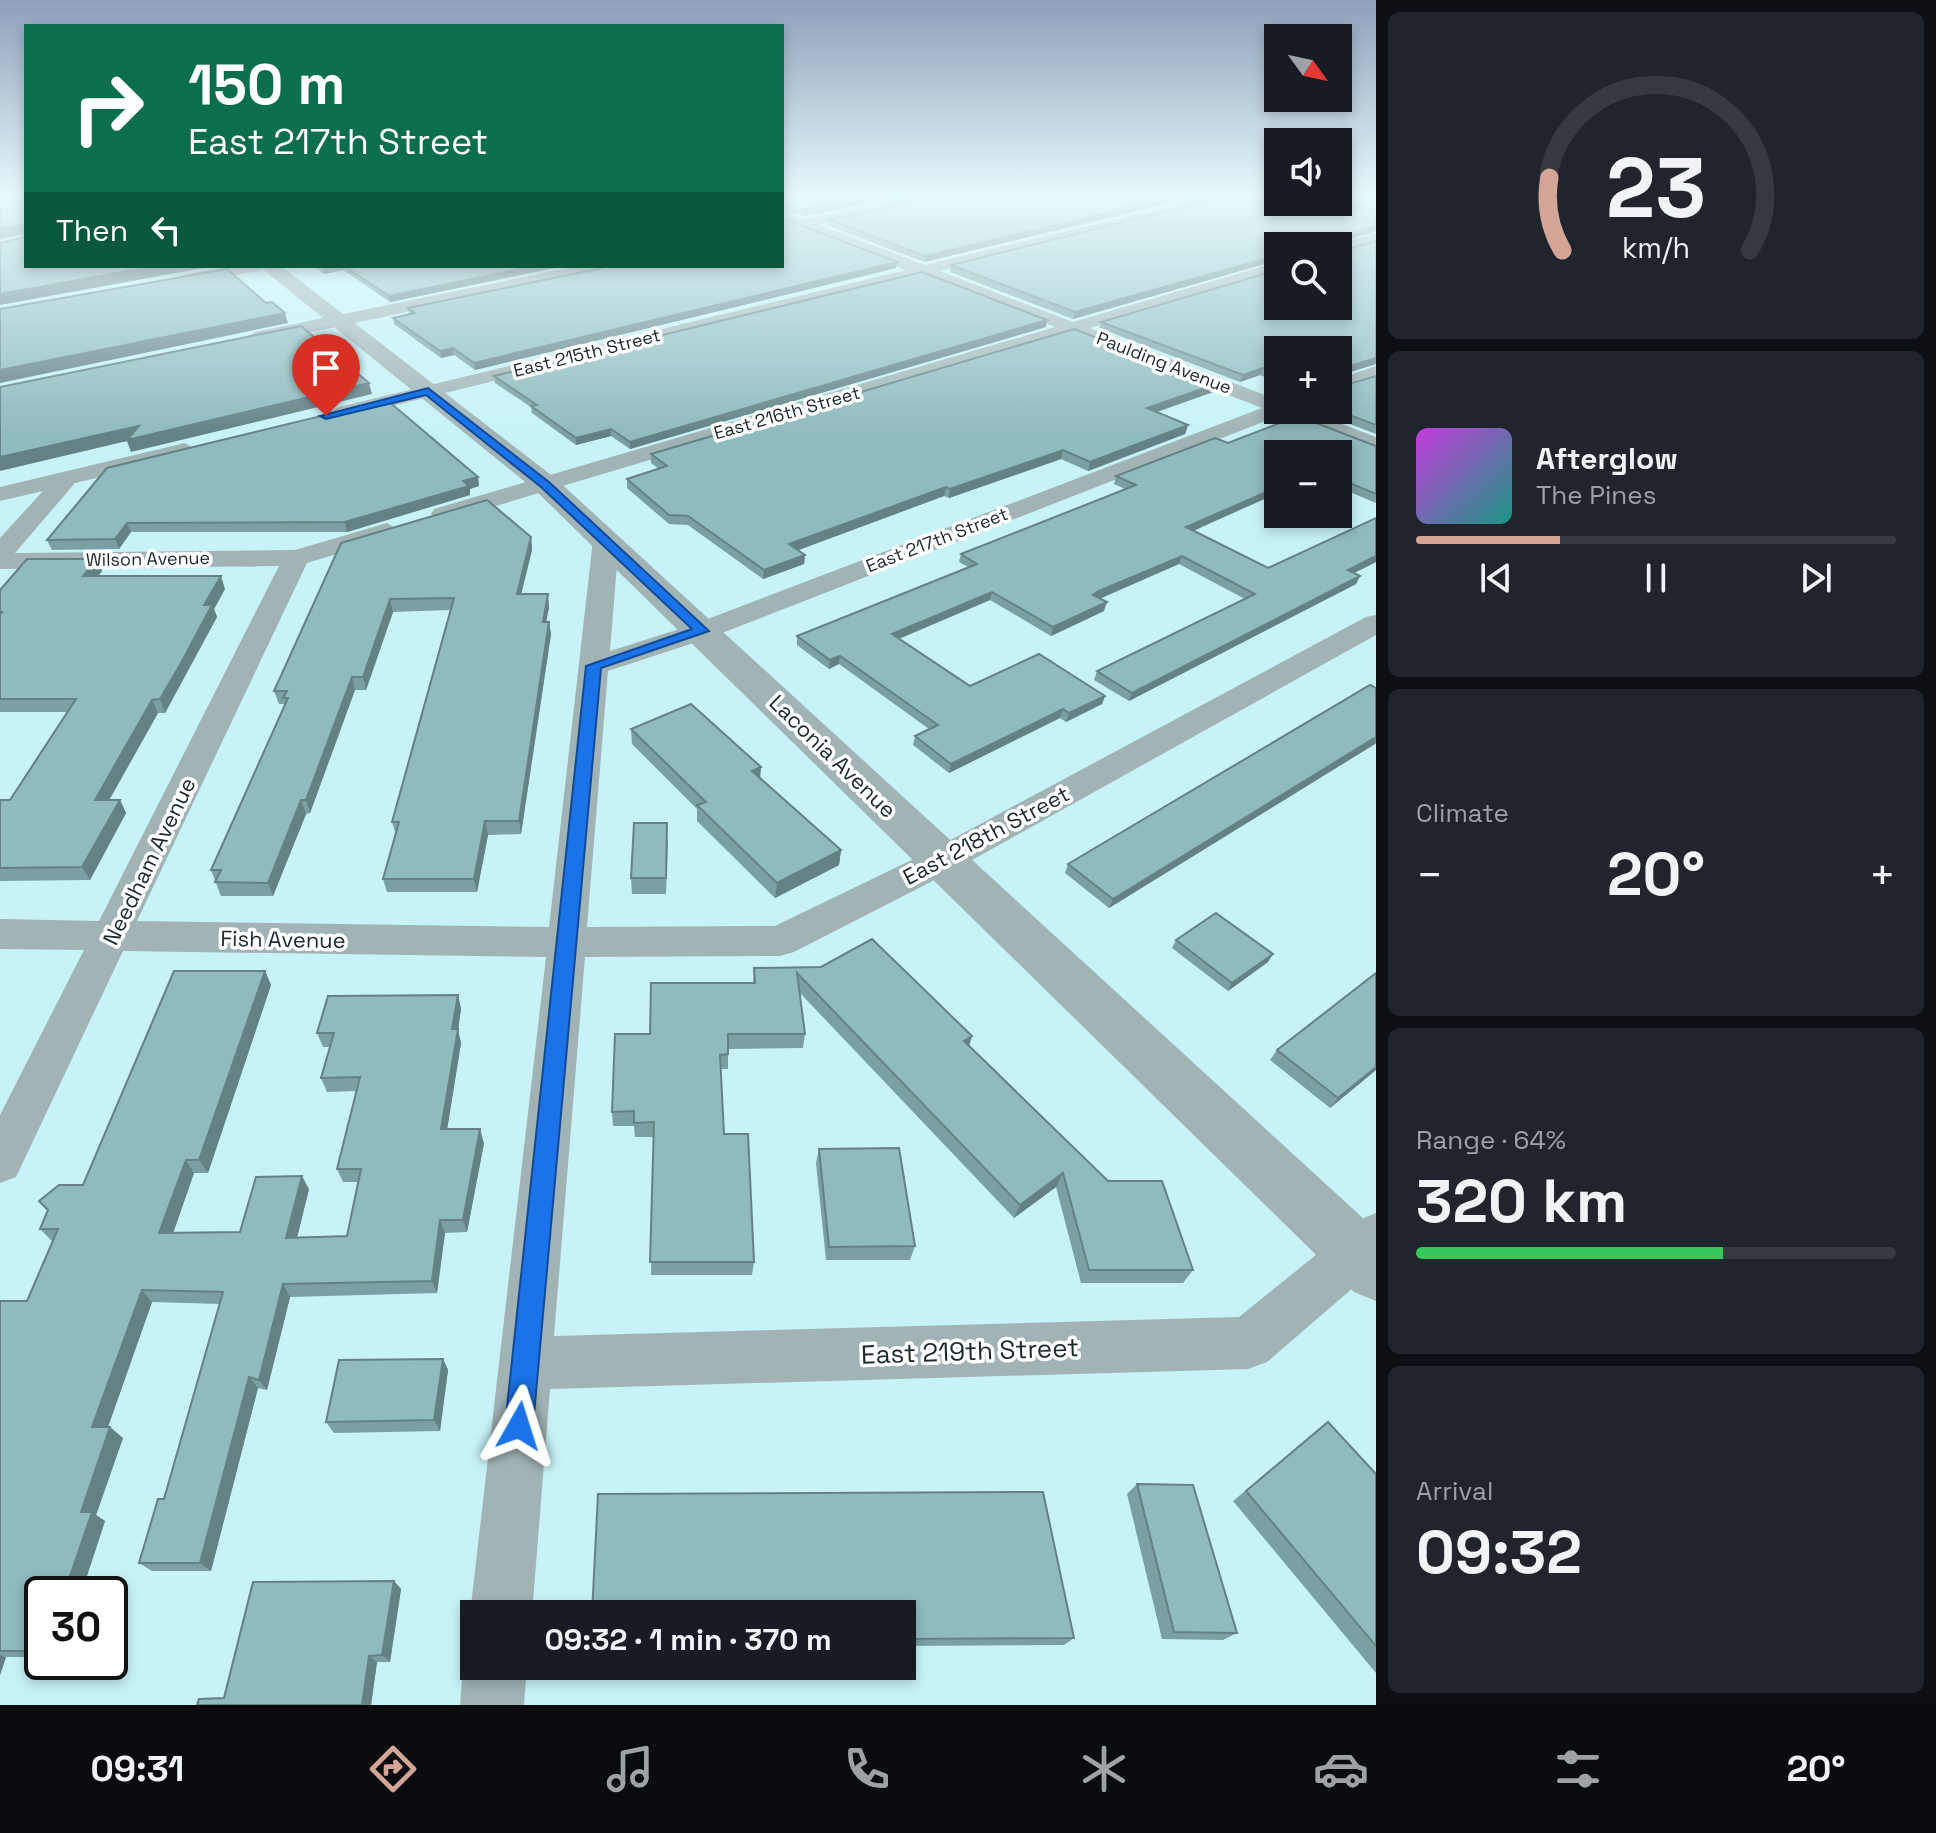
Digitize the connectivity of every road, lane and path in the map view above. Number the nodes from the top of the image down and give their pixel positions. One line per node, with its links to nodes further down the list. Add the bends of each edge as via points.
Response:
1 (197, 278): 7 (street)
2 (284, 278): 8 (street, Laconia Avenue)
3 (546, 278): 8 (street)
4 (894, 278): 13 (street, East 215th Street)
5 (944, 278): 9 (street, Paulding Avenue)
6 (1243, 278): 9 (street, East 216th Street)
7 (168, 283)
8 (338, 321): 10 (street); 13 (street, Laconia Avenue)
9 (1074, 328): 14 (street, Paulding Avenue); 21 (street, East 216th Street)
10 (241, 341)
11 (1376, 372): 12 (street)
12 (1352, 381)
13 (428, 391): 16 (street, East 215th Street); 21 (street, Laconia Avenue)
14 (1264, 403)
15 (1264, 413): 28 (street, East 217th Street)
16 (323, 417)
17 (1322, 424): 19 (street)
18 (202, 445): 20 (street)
19 (1376, 445)
20 (67, 478): 22 (street); 24 (street)
21 (545, 484): 23 (street, Laconia Avenue); 25 (street, East 216th Street)
22 (0, 494)
23 (606, 540): 28 (street, Laconia Avenue); 29 (street)
24 (0, 554)
25 (296, 558): 26 (street, Wilson Avenue); 32 (street, Needham Avenue)
26 (0, 561)
27 (1376, 623): 30 (street, East 218th Street)
28 (702, 631): 29 (street, East 217th Street); 30 (street, Laconia Avenue)
29 (594, 666): 33 (street)
30 (943, 860): 33 (street, East 218th Street, via 780,941); 35 (street, Laconia Avenue)
31 (0, 934): 32 (street, Fish Avenue)
32 (113, 936): 33 (street, Fish Avenue); 34 (street, Needham Avenue)
33 (567, 942): 36 (street)
34 (0, 1162)
35 (1370, 1254): 36 (street, East 219th Street, via 1248,1343)
36 (525, 1363): 37 (street)
37 (502, 1600)
38 (494, 1680): 39 (street)
39 (492, 1705)

